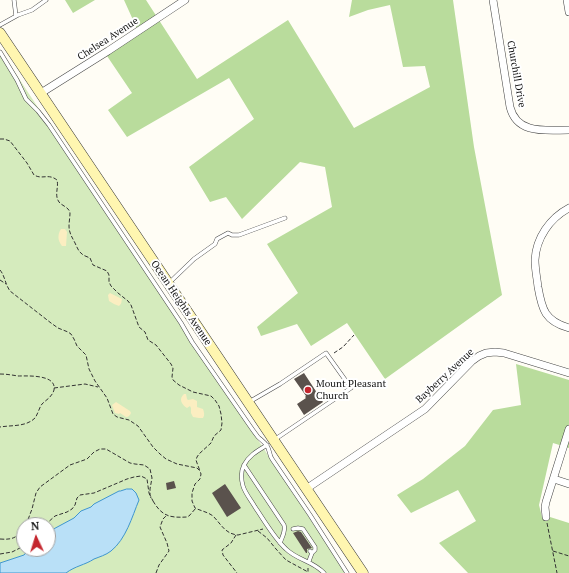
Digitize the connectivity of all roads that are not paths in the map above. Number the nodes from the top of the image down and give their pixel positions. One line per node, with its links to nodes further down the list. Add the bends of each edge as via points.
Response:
1 (14, 0): 7 (lane)
2 (46, 0): 7 (lane, via 32,10)
3 (185, 0): 11 (street, Chelsea Avenue)
4 (493, 0): 12 (street, Churchill Drive, via 511,112 520,123 530,128)
5 (567, 0): 6 (street)
6 (569, 12)
7 (16, 16): 8 (lane)
8 (0, 25)
9 (0, 33): 11 (main road, Ocean Heights Avenue)
10 (0, 52): 20 (lane, via 26,99 49,125 250,426 258,437)
11 (41, 93): 15 (main road, Ocean Heights Avenue)
12 (569, 130)
13 (569, 208): 16 (street, via 554,218 543,232 535,261 540,298 545,312 558,324)
14 (285, 218): 15 (lane, via 239,235 228,233 217,239 215,244 194,259)
15 (168, 284): 18 (main road, Ocean Heights Avenue)
16 (569, 328)
17 (569, 373): 24 (street, Bayberry Avenue, via 504,353 490,352 481,355 425,409)
18 (248, 402): 20 (main road, Ocean Heights Avenue); 20 (lane, via 326,353 351,388)
19 (569, 429): 22 (street)
20 (270, 442): 21 (lane, via 251,455); 24 (main road, Ocean Heights Avenue); 32 (lane, via 272,459)
21 (244, 465): 26 (lane); 29 (lane, via 243,487)
22 (554, 479): 23 (street); 25 (street, via 545,505)
23 (569, 484)
24 (306, 489): 33 (main road, Ocean Heights Avenue)
25 (546, 517)
26 (285, 528): 27 (lane); 29 (lane)
27 (293, 528): 28 (lane); 30 (lane, via 303,529 315,547)
28 (298, 531)
29 (280, 542): 30 (lane, via 291,552)
30 (308, 561): 31 (lane)
31 (324, 573)
32 (347, 573)
33 (363, 573)

